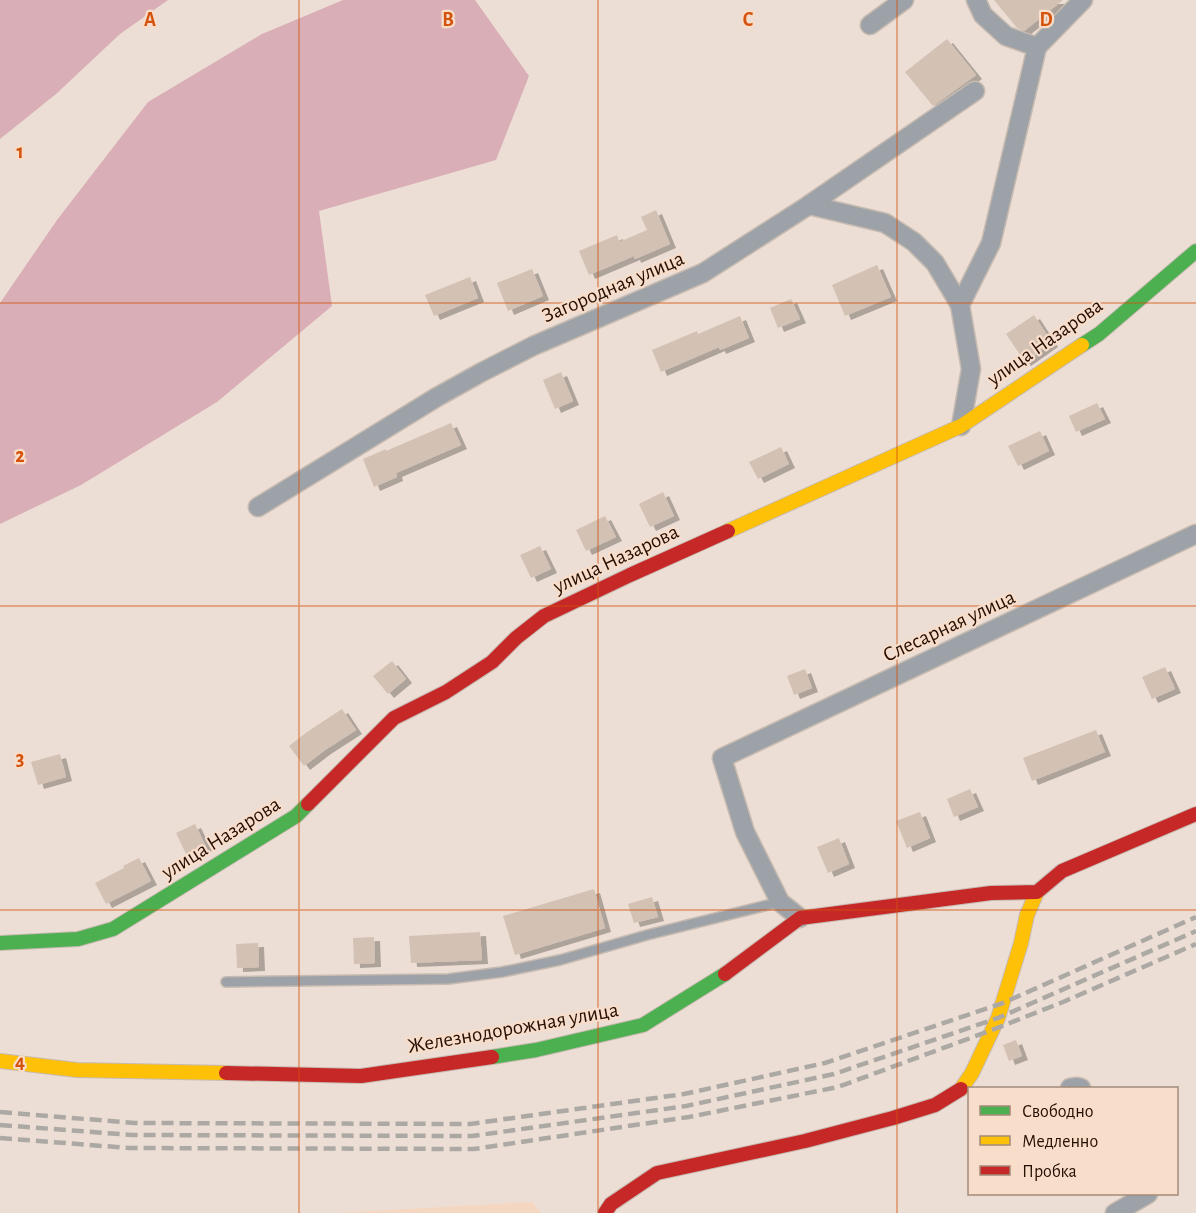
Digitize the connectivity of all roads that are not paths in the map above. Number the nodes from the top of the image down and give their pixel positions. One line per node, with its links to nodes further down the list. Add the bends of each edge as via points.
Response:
1 (904, 0): 4 (street)
2 (976, 0): 5 (street, via 984,15 1006,36)
3 (1083, 0): 5 (street)
4 (870, 26)
5 (1037, 47): 9 (street, via 991,243)
6 (975, 91): 7 (street, Загородная улица)
7 (809, 205): 9 (street, via 885,223 914,242 935,263); 11 (street, Загородная улица, via 703,273 482,372)
8 (1196, 251): 10 (street, улица Назарова, via 1099,334)
9 (960, 305): 10 (street, via 971,369)
10 (961, 426): 17 (street, улица Назарова, via 544,616 492,662 446,692 394,718 296,816 113,929 78,939)
11 (258, 507)
12 (1196, 534): 15 (street, Слесарная улица, via 722,758 745,832)
13 (1196, 814): 14 (street, via 1062,871)
14 (1037, 892): 16 (street, Железнодорожная улица, via 991,893); 21 (street, via 998,1018 972,1073 960,1090)
15 (780, 902): 16 (street); 18 (lane, via 502,972 448,979)
16 (800, 918): 19 (street, Железнодорожная улица, via 730,971 643,1025 536,1050 361,1076 77,1070)
17 (0, 943)
18 (226, 982)
19 (0, 1061)
20 (968, 1102): 21 (street)
21 (935, 1105): 23 (street, via 805,1141 657,1173 611,1204)
22 (1146, 1195): 24 (street)
23 (605, 1213)
24 (1115, 1213)

